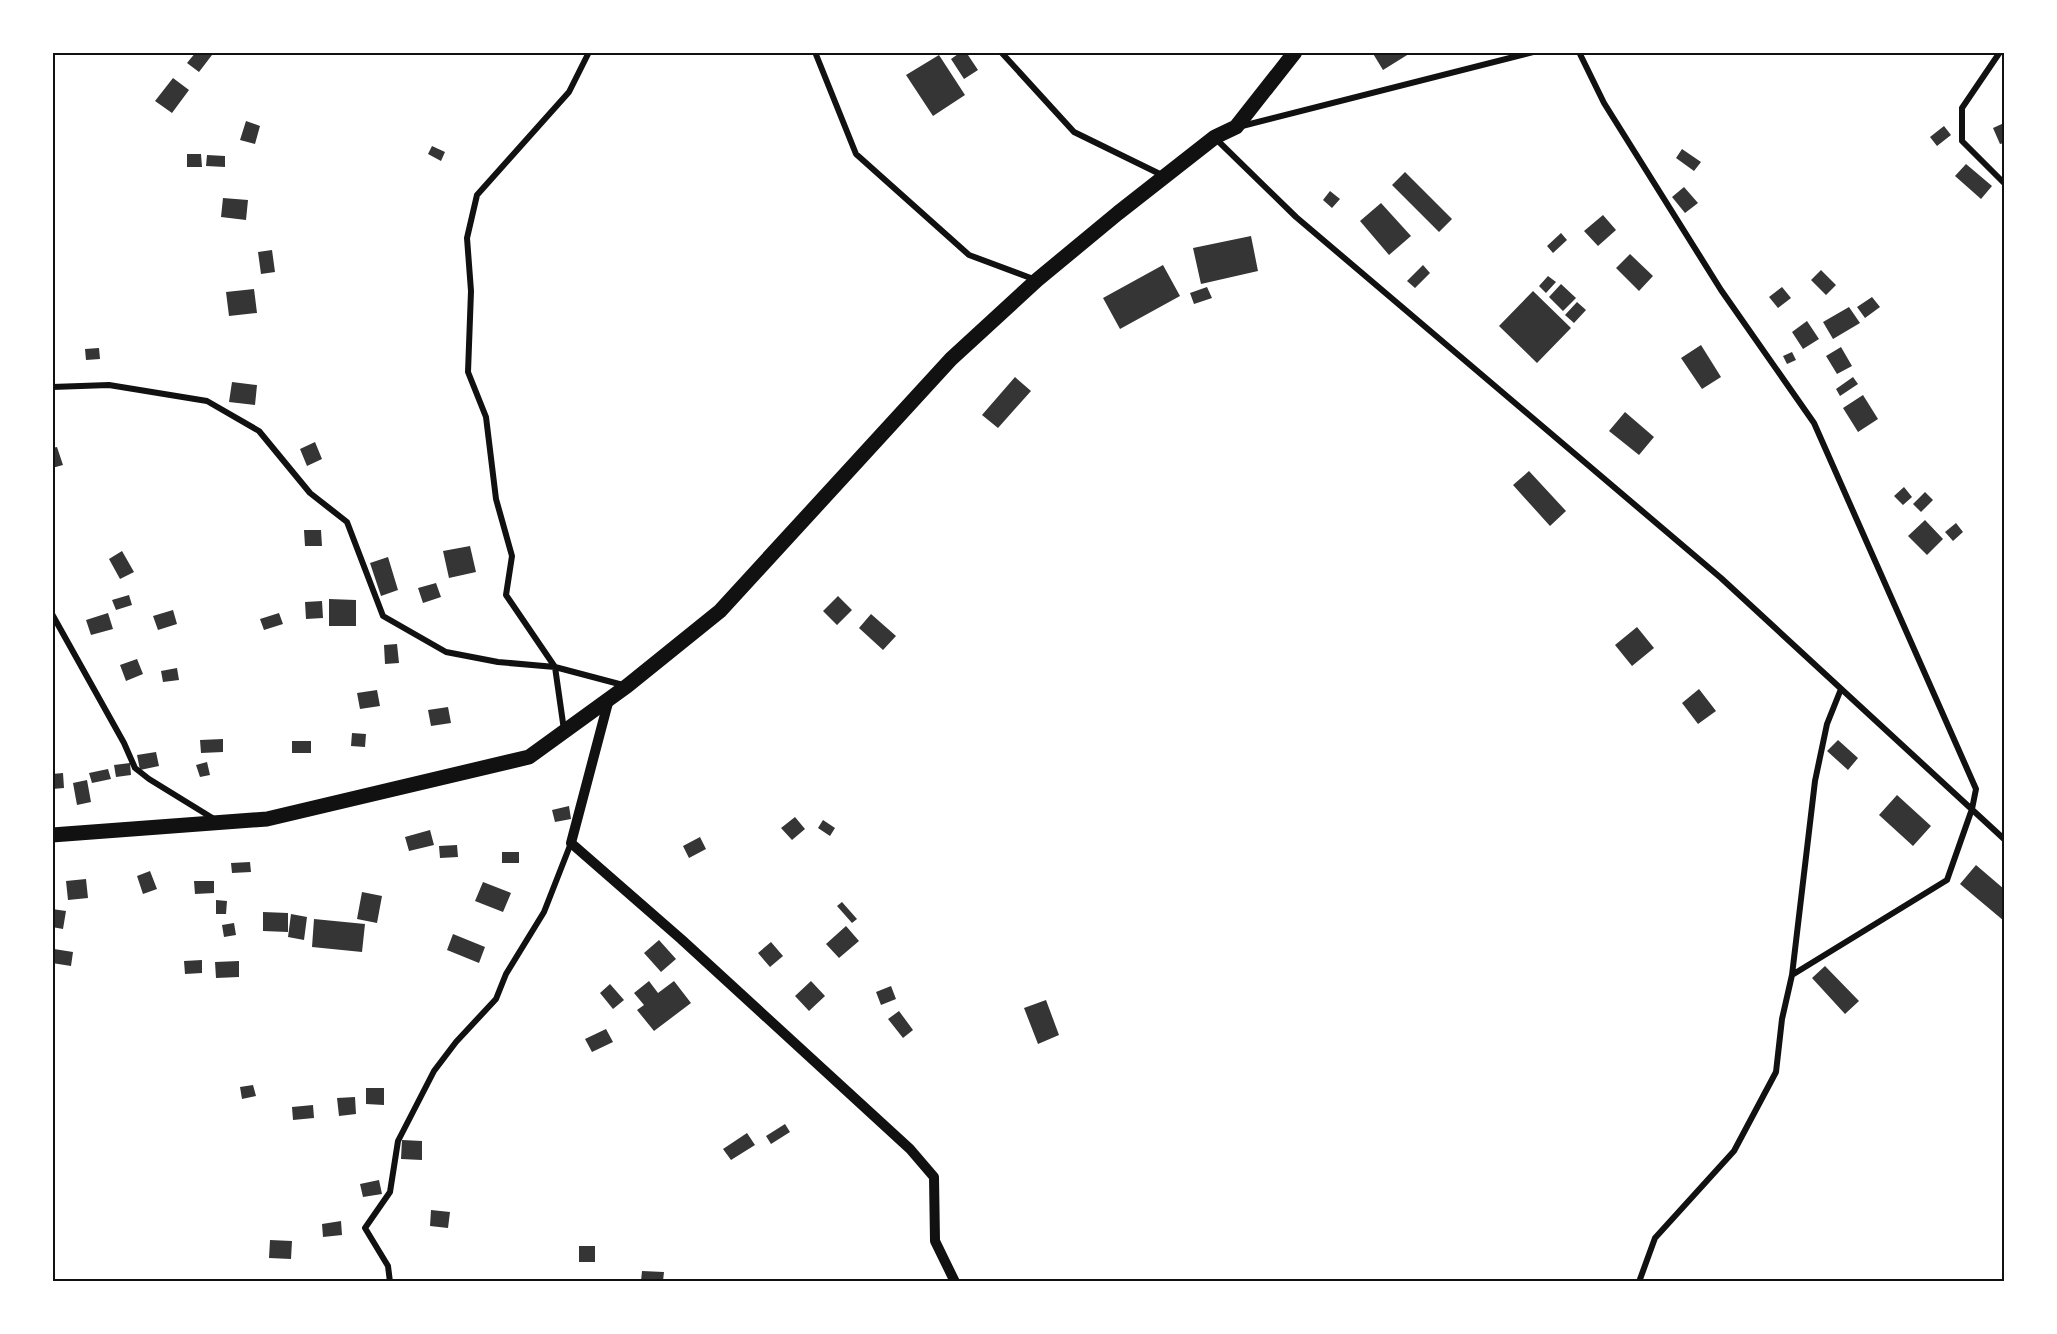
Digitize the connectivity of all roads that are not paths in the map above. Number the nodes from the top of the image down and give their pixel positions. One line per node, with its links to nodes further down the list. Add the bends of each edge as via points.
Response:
1 (589, 52): 15 (street, via 569,92 477,195 467,238 471,291 468,372 486,417 496,499 512,556 506,595)
2 (815, 52): 12 (street, via 856,154 969,255)
3 (1001, 52): 10 (street, via 1074,132)
4 (1295, 52): 8 (main road)
5 (1533, 52): 8 (street)
6 (1579, 52): 20 (street, via 1604,103 1715,280 1814,423 1976,789)
7 (2000, 52): 11 (street, via 1962,108 1962,141)
8 (1236, 127): 9 (main road)
9 (1215, 137): 10 (main road); 17 (street, via 1296,217 1721,578)
10 (1164, 176): 12 (main road)
11 (2004, 183)
12 (1037, 280): 16 (main road, via 951,359 720,611)
13 (52, 387): 15 (street, via 109,385 207,401 259,431 310,493 347,522 383,616 446,652)
14 (52, 614): 21 (street, via 135,768)
15 (555, 667): 16 (street); 19 (street)
16 (627, 686): 18 (main road)
17 (1841, 689): 20 (street); 25 (street, via 1827,724 1815,781)
18 (609, 699): 19 (main road); 24 (street)
19 (564, 732): 21 (main road, via 529,757 267,819)
20 (1972, 809): 23 (street); 25 (street, via 1947,880)
21 (220, 822): 22 (main road)
22 (52, 835)
23 (2004, 839)
24 (571, 843): 26 (street, via 544,912 496,999 434,1071 398,1141 390,1192 366,1228 388,1266); 27 (street, via 910,1149 934,1177 935,1241)
25 (1792, 975): 28 (street, via 1776,1072 1734,1151 1655,1238)
26 (390, 1281)
27 (955, 1281)
28 (1639, 1281)

